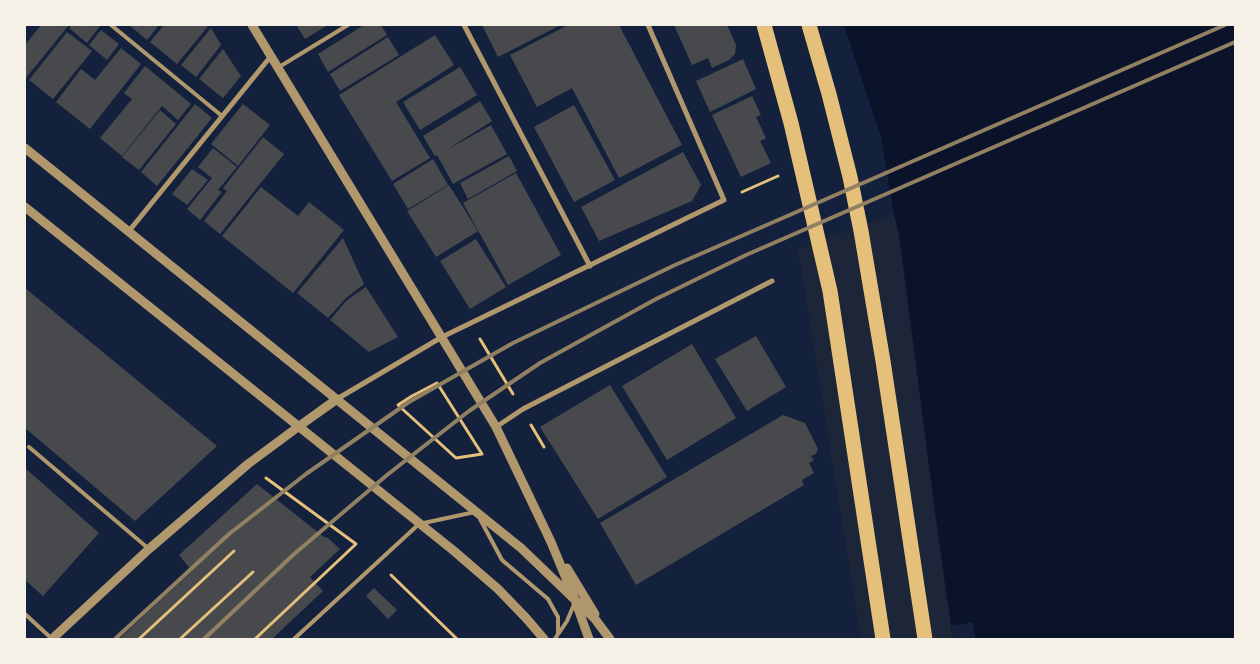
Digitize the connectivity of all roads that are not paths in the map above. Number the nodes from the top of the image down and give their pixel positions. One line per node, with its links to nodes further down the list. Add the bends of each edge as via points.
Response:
1 (111, 25): 10 (lane)
2 (252, 25): 8 (street)
3 (348, 25): 9 (lane)
4 (464, 25): 14 (street)
5 (648, 25): 14 (street, via 724,200)
6 (764, 25): 33 (highway, via 794,133 830,291)
7 (809, 25): 34 (highway, via 850,177 861,231)
8 (271, 56): 9 (street); 10 (street)
9 (278, 68): 16 (street)
10 (222, 116): 13 (street)
11 (25, 148): 13 (street)
12 (26, 210): 18 (street)
13 (129, 231): 17 (street)
14 (590, 266): 16 (street)
15 (772, 281): 19 (street)
16 (442, 337): 17 (street); 19 (street)
17 (337, 399): 18 (street); 21 (street)
18 (298, 427): 22 (street); 24 (street, via 248,464)
19 (496, 427): 23 (street)
20 (29, 447): 24 (lane)
21 (476, 511): 22 (lane); 25 (street, via 521,548); 31 (lane, via 502,560 548,599 558,617)
22 (419, 524): 29 (lane); 30 (street, via 498,589)
23 (551, 542): 25 (street); 27 (street)
24 (149, 549): 28 (street)
25 (575, 600): 27 (street); 31 (lane); 32 (street)
26 (25, 614): 28 (lane)
27 (609, 637)
28 (52, 639)
29 (294, 639)
30 (544, 639)
31 (555, 639)
32 (589, 639)
33 (882, 639)
34 (925, 639)

